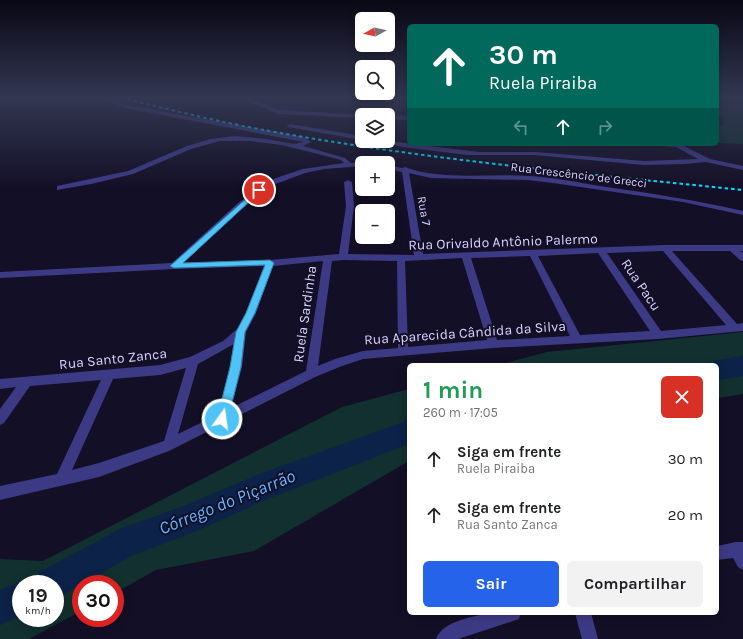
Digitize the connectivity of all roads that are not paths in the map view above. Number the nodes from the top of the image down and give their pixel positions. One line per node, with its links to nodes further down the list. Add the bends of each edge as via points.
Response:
1 (244, 128): 6 (street, via 304,139 308,142)
2 (301, 128): 3 (street)
3 (355, 137)
4 (395, 143): 5 (street)
5 (407, 145)
6 (290, 146): 10 (street, via 343,158); 16 (street, via 244,138 218,139 202,143 140,169)
7 (418, 146): 9 (street, via 480,154 542,154 647,163)
8 (680, 146): 9 (street)
9 (704, 160): 13 (street)
10 (350, 165): 11 (street); 30 (street, via 303,170 270,182)
11 (355, 165)
12 (395, 168): 14 (street, Rua Crescêncio de Grecci)
13 (743, 168)
14 (404, 169): 17 (street, Rua Crescêncio de Grecci, via 431,176 534,179 683,200); 25 (street, Rua 7)
15 (348, 182): 24 (street, via 350,206)
16 (60, 188)
17 (743, 213)
18 (666, 248): 19 (street, Rua Orivaldo Antônio Palermo); 21 (street, Rua Orivaldo Antônio Palermo); 32 (street)
19 (732, 248): 20 (street, Rua Orivaldo Antônio Palermo); 28 (street)
20 (743, 248)
21 (601, 251): 22 (street, Rua Orivaldo Antônio Palermo); 34 (street, Rua Pacu)
22 (533, 254): 23 (street, Rua Orivaldo Antônio Palermo); 35 (street)
23 (466, 256): 25 (street, Rua Orivaldo Antônio Palermo); 36 (street)
24 (343, 257): 26 (street, Rua Orivaldo Antônio Palermo); 27 (street, Rua Orivaldo Antônio Palermo)
25 (419, 257): 27 (street, Rua Orivaldo Antônio Palermo)
26 (328, 258): 29 (street, Rua Orivaldo Antônio Palermo); 39 (street, Ruela Sardinha)
27 (401, 258): 37 (street)
28 (743, 258)
29 (270, 263): 30 (street, Rua Orivaldo Antônio Palermo); 33 (street, Rua Santo Zanca)
30 (174, 266): 31 (street, Rua Orivaldo Antônio Palermo)
31 (0, 274)
32 (739, 327): 34 (street, Rua Aparecida Cândida da Silva)
33 (241, 332): 38 (street, Rua Santo Zanca, via 227,344); 44 (street, via 236,367)
34 (658, 335): 35 (street, Rua Aparecida Cândida da Silva)
35 (577, 340): 36 (street, Rua Aparecida Cândida da Silva)
36 (493, 344): 37 (street, Rua Aparecida Cândida da Silva)
37 (403, 351): 39 (street, Rua Aparecida Cândida da Silva, via 364,355)
38 (192, 361): 40 (street, Rua Santo Zanca, via 160,370); 45 (street)
39 (311, 374): 44 (street, Rua Aparecida Cândida da Silva)
40 (109, 375): 41 (street, Rua Santo Zanca); 46 (street)
41 (27, 382): 42 (street, Rua Santo Zanca); 43 (street)
42 (0, 384)
43 (0, 419)
44 (222, 419): 45 (street, Rua Aparecida Cândida da Silva)
45 (169, 445): 46 (street, Rua Aparecida Cândida da Silva)
46 (62, 480): 47 (street, Rua Aparecida Cândida da Silva)
47 (0, 493)
48 (719, 553): 49 (street)
49 (741, 553)
50 (507, 615): 52 (street, via 455,631)
51 (584, 615): 53 (street)
52 (444, 639)
53 (590, 639)

